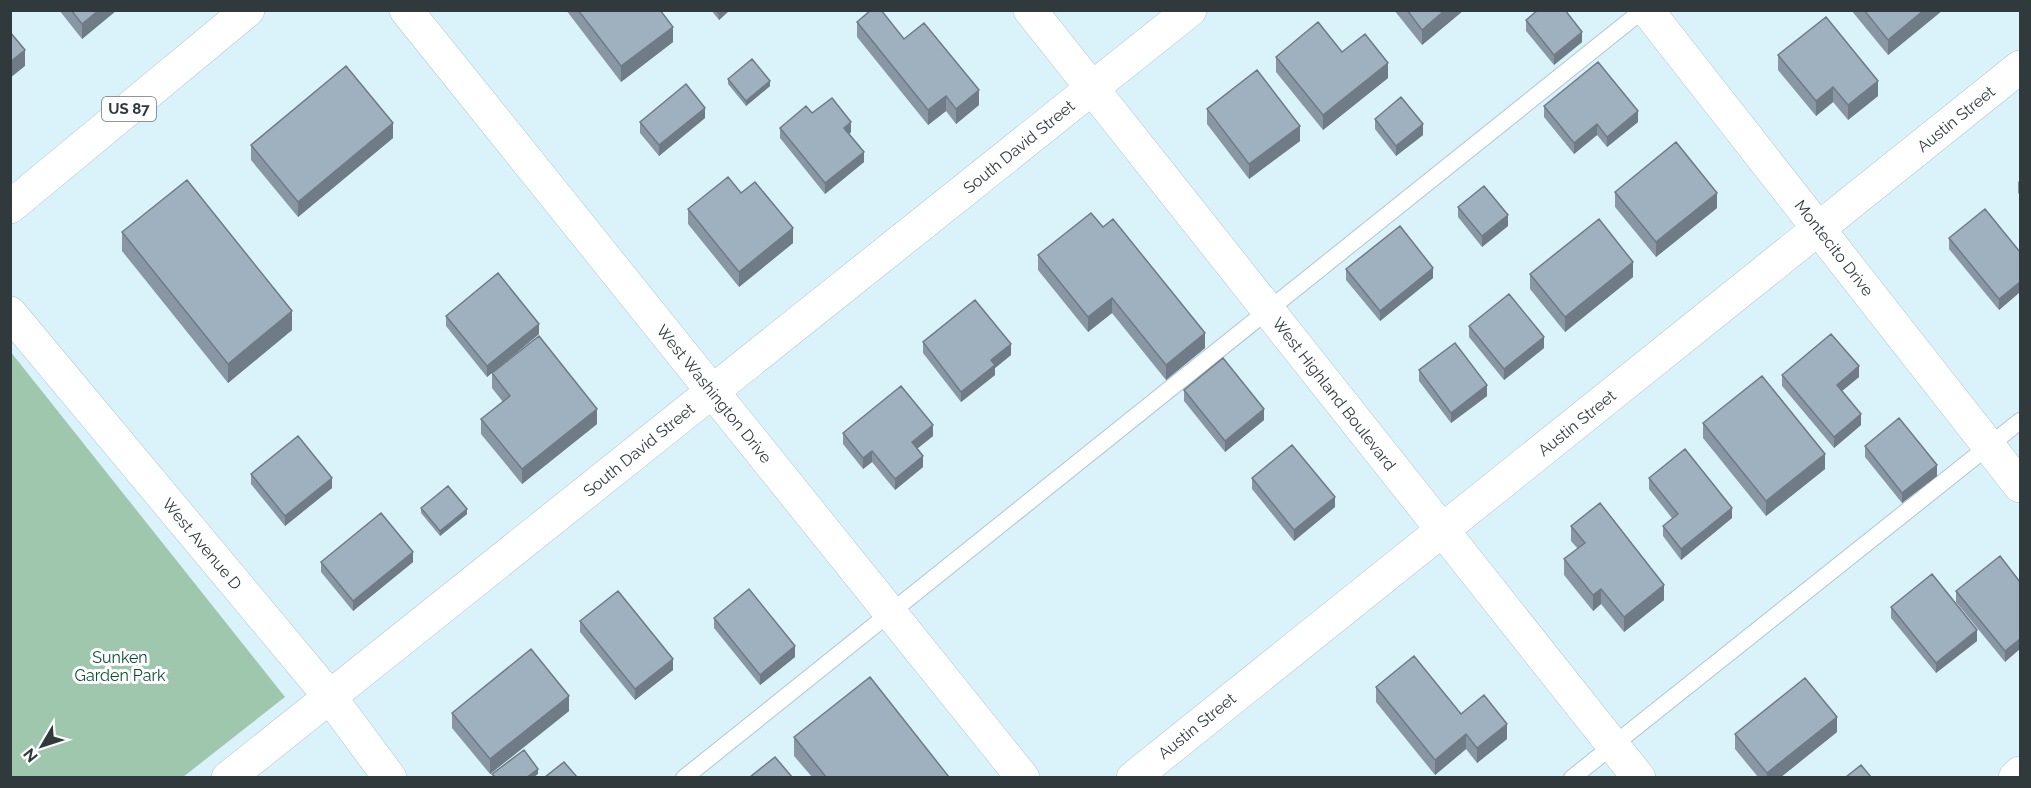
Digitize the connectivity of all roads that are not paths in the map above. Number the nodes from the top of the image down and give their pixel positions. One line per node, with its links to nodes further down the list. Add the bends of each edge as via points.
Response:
1 (249, 10): 8 (street, US 87)
2 (406, 10): 12 (street, West Washington Drive)
3 (1030, 10): 7 (street, West Highland Boulevard)
4 (1190, 10): 7 (street, South David Street)
5 (1645, 10): 9 (street, Montecito Drive); 10 (lane)
6 (2020, 68): 9 (street, Austin Street)
7 (1091, 89): 10 (street, West Highland Boulevard); 12 (street, South David Street)
8 (10, 207)
9 (1819, 229): 14 (street, Montecito Drive); 16 (street, Austin Street)
10 (1268, 311): 16 (street, West Highland Boulevard); 17 (lane)
11 (10, 313): 18 (street, West Avenue D)
12 (712, 391): 17 (street, West Washington Drive); 18 (street, South David Street)
13 (2020, 421): 14 (lane)
14 (1989, 446): 15 (street, Montecito Drive); 19 (lane)
15 (2020, 486)
16 (1442, 530): 19 (street, West Highland Boulevard); 25 (street, Austin Street)
17 (890, 613): 23 (lane); 24 (street, West Washington Drive)
18 (330, 697): 21 (street, South David Street); 22 (street, West Avenue D)
19 (1613, 745): 26 (lane); 27 (street, West Highland Boulevard)
20 (2020, 773): 28 (street)
21 (228, 777)
22 (390, 777)
23 (684, 777)
24 (1023, 777)
25 (1133, 777)
26 (1572, 777)
27 (1639, 777)
28 (2015, 777)

